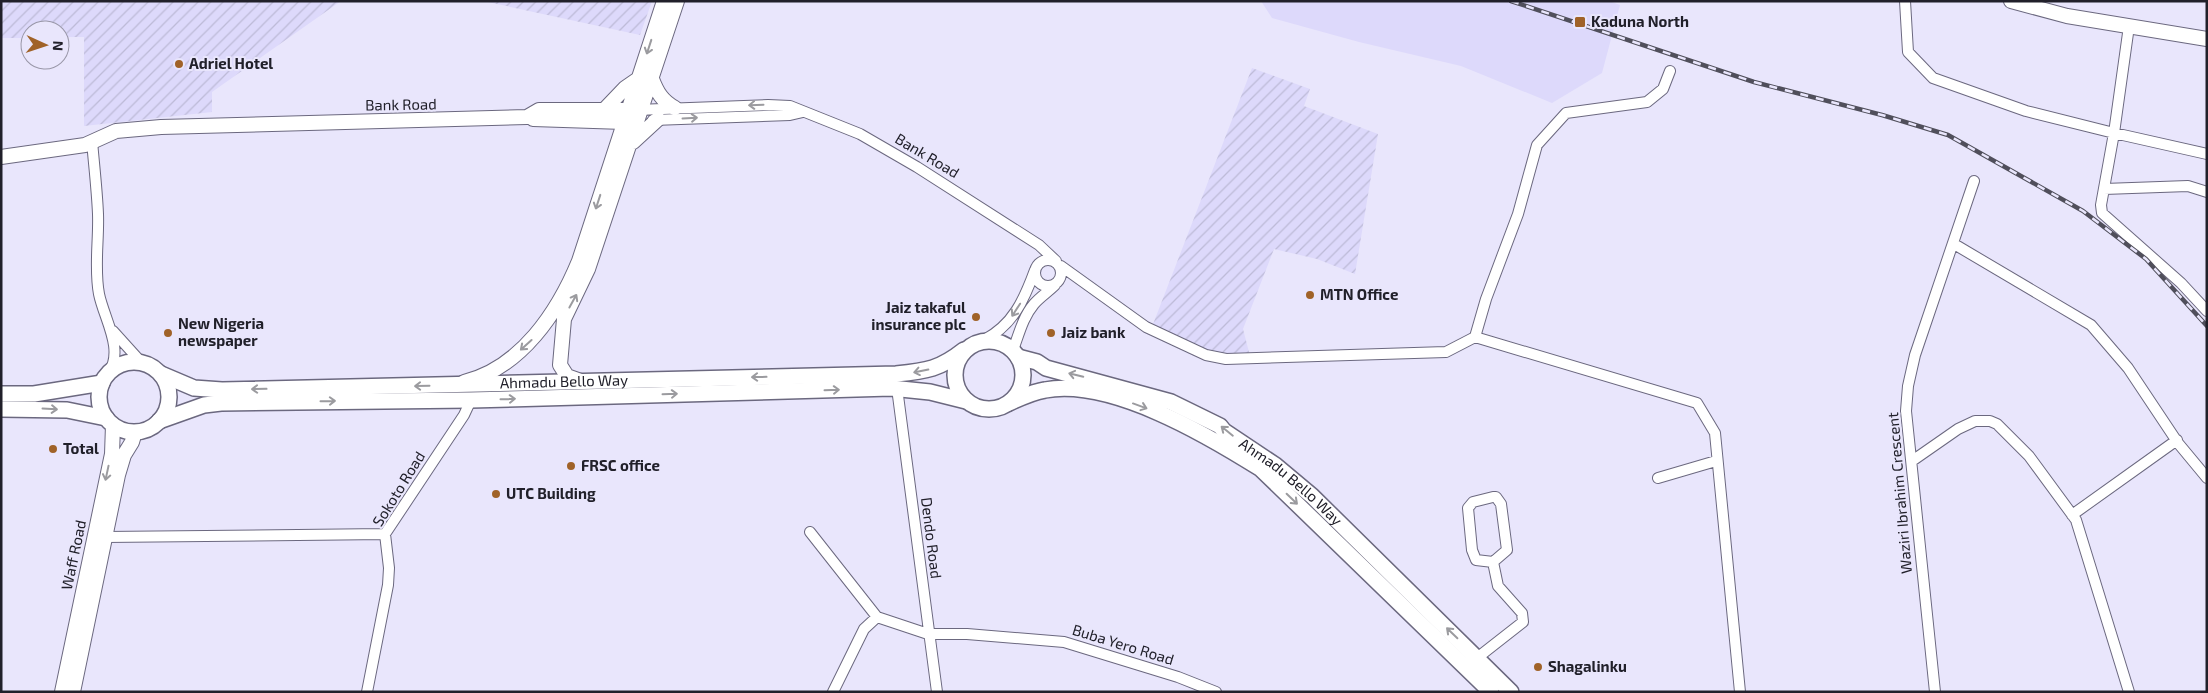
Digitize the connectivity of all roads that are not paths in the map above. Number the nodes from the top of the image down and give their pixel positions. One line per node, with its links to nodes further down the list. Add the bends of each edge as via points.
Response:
1 (664, 1): 8 (street, one-way to 8)
2 (677, 1): 8 (street)
3 (1905, 1): 14 (street, via 1908,52 1933,78 2026,111)
4 (2011, 1): 5 (street, via 2067,16)
5 (2129, 26): 6 (street); 14 (street)
6 (2207, 39)
7 (1670, 71): 30 (street, via 1663,89 1647,102 1566,113 1537,146 1518,214)
8 (645, 79): 9 (street); 11 (street, via 625,88); 12 (street)
9 (674, 108): 10 (street, Bank Road, one-way to 9, via 790,106 768,105); 12 (street, Bank Road)
10 (803, 112): 13 (street, Bank Road, one-way to 10); 22 (street, Bank Road, via 860,134)
11 (601, 116): 12 (street, Bank Road); 15 (street, Bank Road, via 538,110 527,117 161,127 116,131); 16 (street)
12 (633, 116): 13 (street, Bank Road); 16 (street)
13 (658, 119): 16 (street)
14 (2114, 133): 17 (street); 20 (street)
15 (92, 141): 18 (street, Bank Road); 29 (street, via 98,213 99,294)
16 (624, 144): 37 (street, one-way to 16, via 567,376 560,365 562,330 588,269); 38 (street, one-way to 38, via 570,283 546,324 508,360 474,379)
17 (2207, 154)
18 (1, 157)
19 (1974, 181): 23 (street, Waziri Ibrahim Crescent)
20 (2104, 189): 21 (street, via 2188,186); 28 (street, via 2102,213 2181,283)
21 (2207, 192)
22 (1029, 238): 24 (street, Bank Road); 25 (street, via 1039,254)
23 (1954, 244): 48 (street, via 2091,325 2128,368); 50 (street, Waziri Ibrahim Crescent, via 1915,355 1908,386 1906,411)
24 (1059, 264): 25 (street, via 1045,261); 26 (street); 27 (street, Bank Road)
25 (1036, 268): 26 (street, via 1039,283 1046,286); 31 (street, one-way to 31, via 1028,289 1007,324 1001,332)
26 (1056, 283): 27 (street, via 1067,278); 33 (street, via 1026,315)
27 (1084, 283): 30 (street, Bank Road, via 1146,327 1206,355 1226,359 1446,352)
28 (2207, 311)
29 (108, 324): 34 (street); 36 (street, via 114,354 113,366)
30 (1475, 337): 49 (street, via 1697,403 1715,433)
31 (984, 340): 32 (main road); 33 (main road, via 997,341)
32 (964, 350): 37 (main road, Ahmadu Bello Way, one-way to 37, via 948,363 896,374); 42 (main road, via 955,366 954,376)
33 (1015, 353): 43 (main road, via 1021,364 1022,382); 60 (main road, Ahmadu Bello Way, one-way to 33, via 1312,496 1220,426 1171,402 1046,368)
34 (141, 362): 35 (main road); 36 (main road, via 117,366)
35 (161, 374): 38 (main road, Ahmadu Bello Way, one-way to 35, via 206,390 183,385); 46 (main road, via 167,383 169,398)
36 (105, 378): 40 (main road, via 34,394); 45 (main road, via 99,395 101,407)
37 (587, 382): 38 (main road, Ahmadu Bello Way)
38 (450, 385)
39 (897, 388): 41 (main road, Ahmadu Bello Way, one-way to 39); 42 (main road, Ahmadu Bello Way); 59 (street, Dendo Road)
40 (1, 394)
41 (471, 400): 46 (main road, Ahmadu Bello Way, one-way to 41, via 204,405 221,403); 55 (street, Sokoto Road)
42 (966, 401): 43 (main road, via 990,409)
43 (1008, 403): 67 (main road, Ahmadu Bello Way, one-way to 67, via 1046,390 1086,390 1176,420 1221,444 1261,469)
44 (1, 409): 45 (main road, one-way to 45, via 67,410)
45 (110, 421): 47 (main road, via 124,430); 61 (street, Waff Road, one-way to 61, via 112,454)
46 (159, 421): 47 (main road, via 147,430)
47 (136, 432): 56 (street, Waff Road, via 124,455)
48 (2178, 441): 52 (street); 53 (street)
49 (1716, 461): 51 (street); 69 (street)
50 (1912, 462): 53 (street, via 1975,421 1990,421 1997,424 2028,456); 70 (street, Waziri Ibrahim Crescent)
51 (1658, 478)
52 (2207, 478)
53 (2074, 518): 71 (street)
54 (810, 532): 58 (street)
55 (385, 534): 56 (street); 63 (street, Sokoto Road, via 388,585)
56 (104, 537): 62 (street, Waff Road)
57 (1493, 562): 57 (street, via 1505,552 1508,542 1501,504 1496,497 1473,502 1468,508 1474,556 1480,562); 60 (street, via 1498,586 1522,613 1523,622)
58 (877, 617): 59 (street, Buba Yero Road); 64 (street, via 864,630)
59 (928, 634): 65 (street, Dendo Road); 66 (street, Buba Yero Road, via 1064,642)
60 (1477, 658): 68 (main road, Ahmadu Bello Way)
61 (62, 692)
62 (73, 692)
63 (367, 692)
64 (833, 692)
65 (937, 692)
66 (1216, 692)
67 (1491, 692)
68 (1511, 692)
69 (1740, 692)
70 (1935, 692)
71 (2129, 692)

